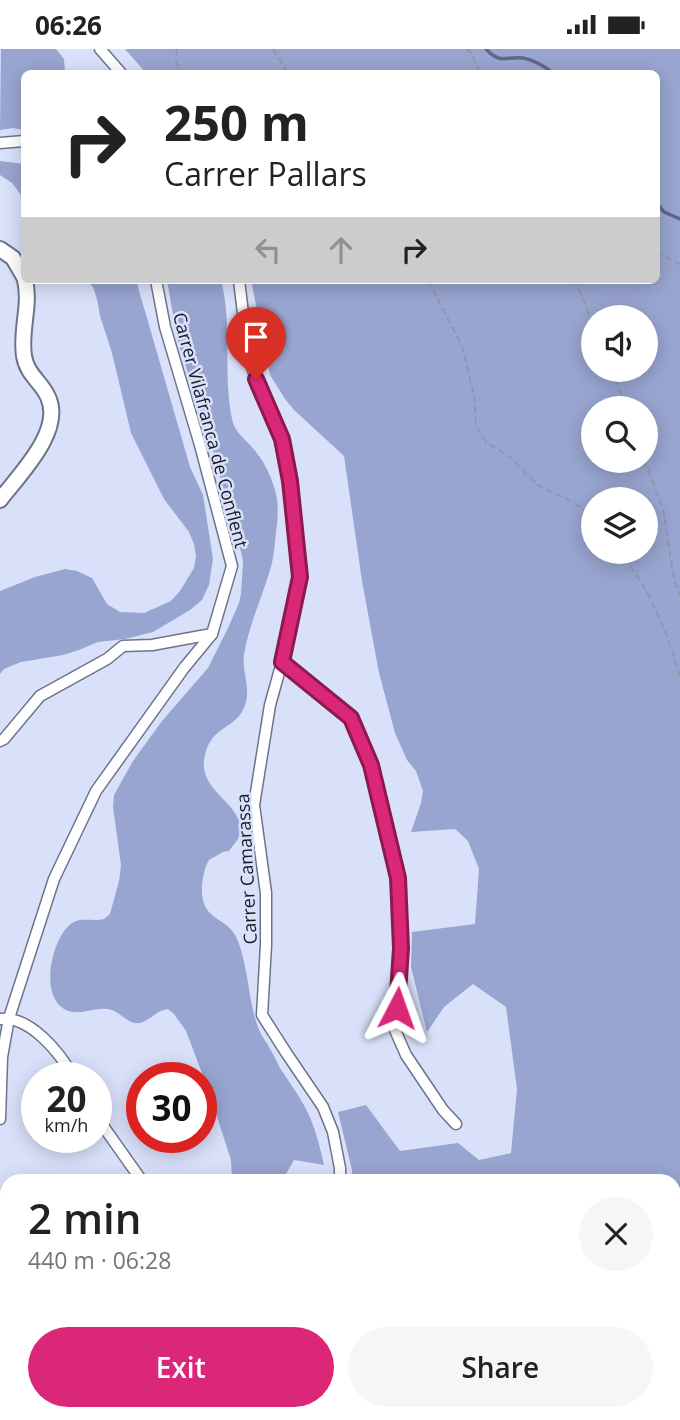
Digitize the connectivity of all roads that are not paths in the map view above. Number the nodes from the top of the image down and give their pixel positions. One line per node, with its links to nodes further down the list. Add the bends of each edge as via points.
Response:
1 (100, 49): 2 (street)
2 (118, 70)
3 (21, 141): 4 (street)
4 (0, 143)
5 (0, 249): 6 (street, via 13,258)
6 (21, 272)
7 (26, 284): 10 (street, via 24,358 48,397 52,417 47,436)
8 (157, 284): 11 (street, Carrer Vilafranca de Conflent, via 232,566)
9 (239, 284): 12 (street, Carrer Camarassa, via 248,355 282,439 290,481 300,577)
10 (0, 501)
11 (212, 634): 13 (street, via 123,646 40,696); 14 (street, Carrer Vilafranca de Conflent, via 96,791 54,879)
12 (282, 662): 17 (street, via 351,718 371,765 398,878 401,948 395,1030 406,1055); 20 (street, Carrer Camarassa, via 270,705 254,805 266,893 262,1015 323,1107 333,1132)
13 (0, 741)
14 (5, 1019): 15 (street, via 38,1032); 16 (street, Carrer Vilafranca de Conflent)
15 (61, 1062)
16 (0, 1119)
17 (456, 1124)
18 (112, 1139): 19 (street)
19 (137, 1174)
20 (340, 1174)

